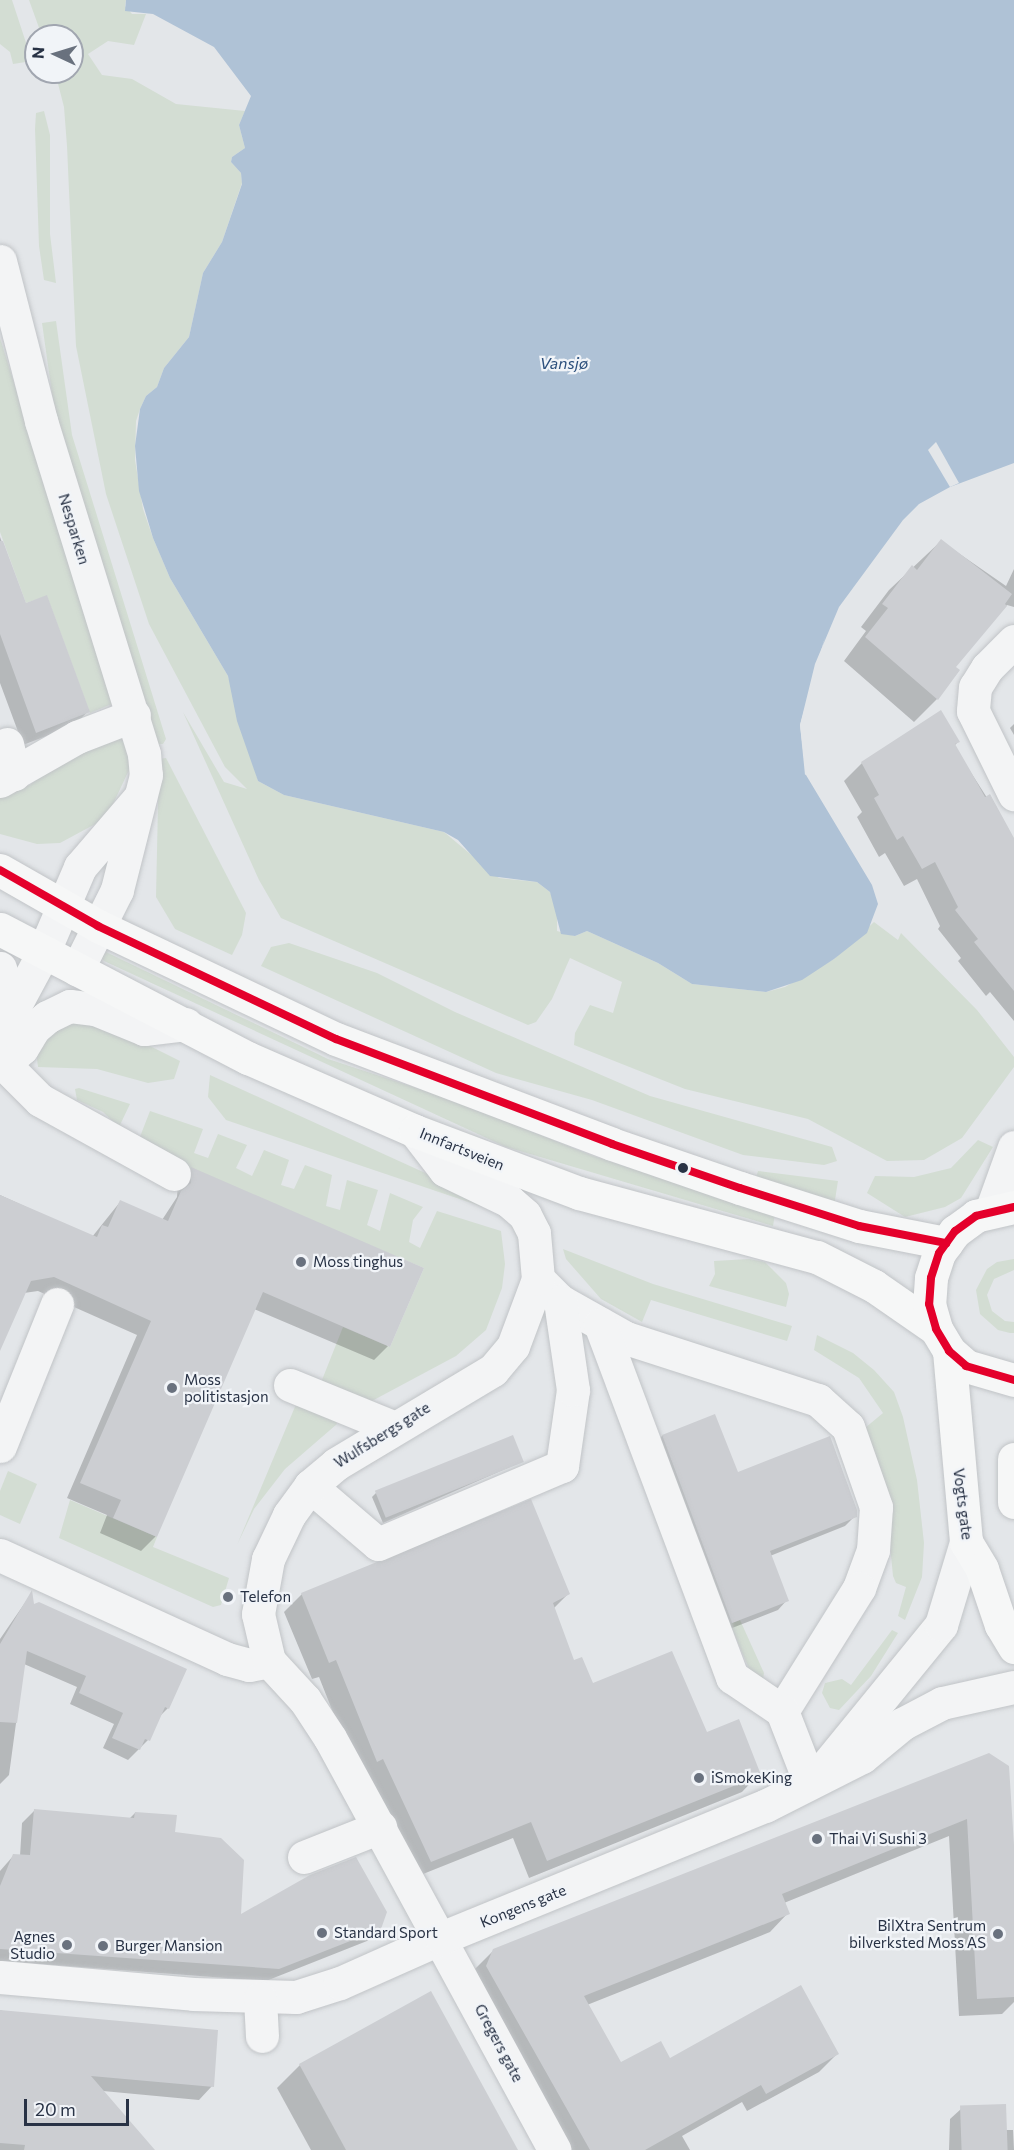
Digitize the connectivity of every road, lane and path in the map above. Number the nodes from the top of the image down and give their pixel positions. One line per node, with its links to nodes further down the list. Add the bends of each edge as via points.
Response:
1 (0, 261): 3 (street, Nesparken, via 40,421)
2 (1014, 641): 5 (street, via 975,687 973,711)
3 (134, 715): 4 (street); 6 (street, Nesparken, via 146,775)
4 (7, 766)
5 (1014, 794)
6 (141, 796): 8 (street, via 86,859); 9 (street, Nesparken, via 117,890)
7 (0, 870): 8 (highway)
8 (61, 905): 9 (highway); 11 (street)
9 (98, 926): 13 (street, Nesparken); 21 (highway, via 336,1039 612,1144 859,1226)
10 (0, 929): 11 (highway, Innfartsveien)
11 (43, 953): 13 (highway, Innfartsveien); 14 (street)
12 (0, 968): 14 (street)
13 (76, 970): 15 (highway, Innfartsveien)
14 (12, 1007): 16 (street, via 5,1024)
15 (186, 1024): 16 (street, via 144,1029 95,1010 70,1006 34,1028 22,1048); 17 (highway, Innfartsveien, via 248,1058)
16 (2, 1064): 19 (street, via 40,1100)
17 (415, 1131): 22 (street, Wulfsbergs gate, via 445,1170 509,1201 525,1215 534,1233); 25 (highway, Innfartsveien, via 579,1193 817,1257 874,1286)
18 (1014, 1148): 20 (street)
19 (174, 1174)
20 (1002, 1209): 21 (highway, via 976,1216)
21 (946, 1243): 25 (highway, Vogts gate, via 931,1278 929,1304)
22 (549, 1290): 24 (street); 28 (street, Wulfsbergs gate, via 493,1370); 31 (street, via 573,1390 562,1466 378,1544)
23 (57, 1304): 29 (street)
24 (600, 1324): 38 (street, via 732,1677); 38 (street, via 626,1338 818,1400 848,1427 876,1507 873,1550 859,1588)
25 (943, 1340): 26 (highway, Innfartsveien, via 966,1366); 33 (highway, Vogts gate)
26 (1014, 1380)
27 (290, 1385): 28 (street)
28 (393, 1427): 31 (street, Wulfsbergs gate)
29 (0, 1446)
30 (1014, 1459): 32 (highway)
31 (310, 1486): 36 (street, Wulfsbergs gate, via 289,1515 268,1559 258,1614)
32 (1014, 1502)
33 (966, 1542): 35 (highway, Vogts gate, via 982,1569 1000,1625); 39 (street, via 941,1626)
34 (0, 1555): 36 (street, via 227,1659 249,1665)
35 (1014, 1647)
36 (269, 1661): 40 (street, Wulfsbergs gate, via 305,1700)
37 (1014, 1686): 39 (street, Kongens gate, via 942,1703 921,1712 862,1757)
38 (782, 1711): 39 (street)
39 (810, 1783): 42 (street, Kongens gate, via 765,1806)
40 (380, 1827): 41 (street); 42 (street, Wulfsbergs gate)
41 (304, 1857)
42 (441, 1938): 44 (street, Kongens gate, via 340,1983 296,1997); 46 (street, Gregers gate)
43 (0, 1977): 44 (street, Kongens gate)
44 (260, 1998): 45 (street)
45 (262, 2036)
46 (555, 2150)

